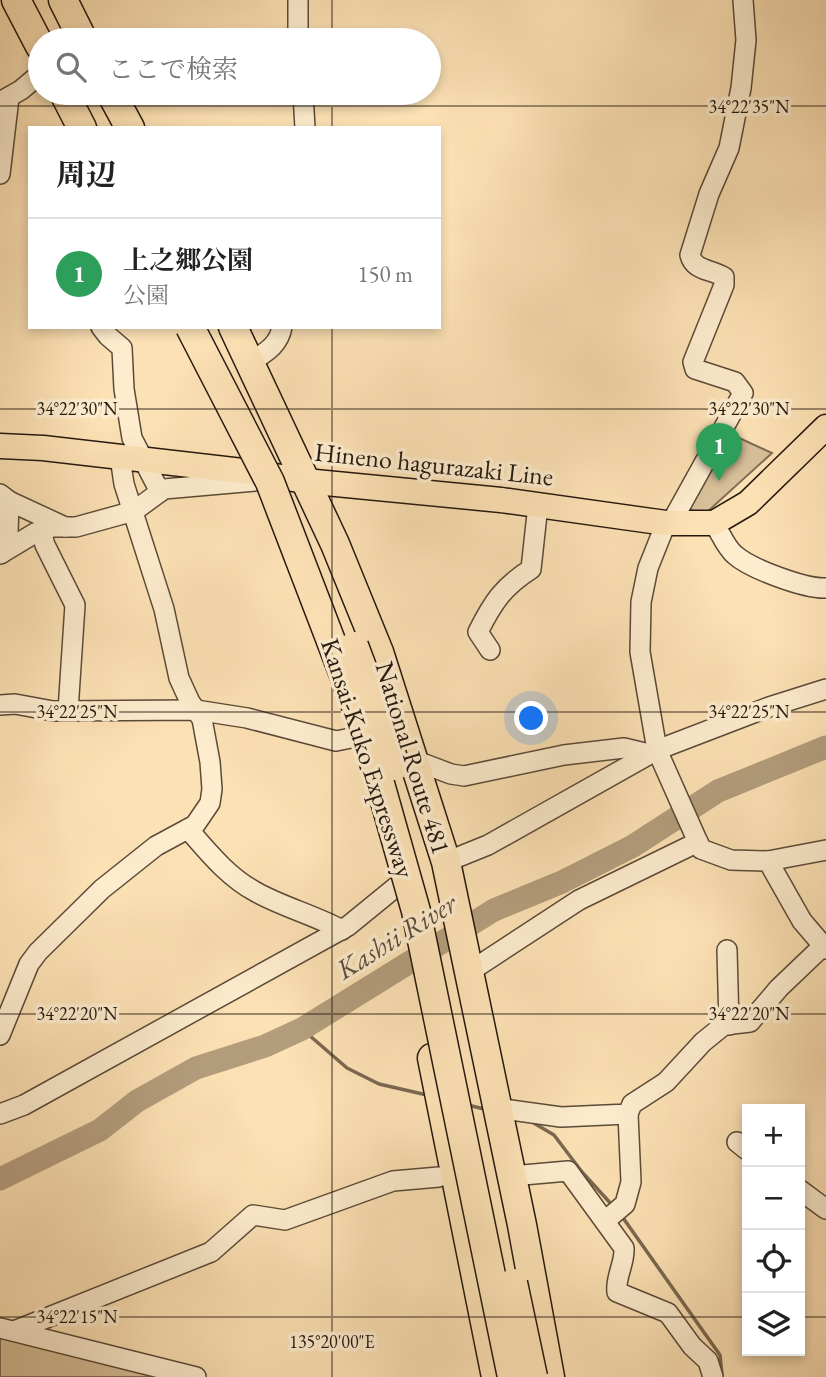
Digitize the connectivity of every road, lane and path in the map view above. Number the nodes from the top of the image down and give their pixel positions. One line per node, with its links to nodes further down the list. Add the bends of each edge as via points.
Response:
1 (16, 0): 7 (highway)
2 (28, 0): 8 (highway)
3 (49, 0): 9 (highway)
4 (63, 0): 10 (highway)
5 (298, 0): 11 (street)
6 (743, 0): 41 (street, via 746,40 729,148 690,255 697,267 723,277 693,362 695,369 735,382 743,393)
7 (31, 28)
8 (42, 28)
9 (63, 28)
10 (77, 28)
11 (298, 28)
12 (28, 83): 13 (street)
13 (4, 100): 24 (street)
14 (70, 105): 19 (highway)
15 (81, 105): 20 (highway)
16 (101, 105): 21 (highway)
17 (118, 105): 22 (highway)
18 (304, 105): 23 (street)
19 (81, 126)
20 (91, 126)
21 (111, 126)
22 (129, 126)
23 (305, 126)
24 (0, 174)
25 (103, 329): 34 (street, via 122,348)
26 (183, 329): 35 (highway, National Route 481)
27 (191, 329): 79 (highway, Kansai-Kuko Expressway, bridge, via 270,482 368,740 416,911)
28 (212, 329): 80 (highway, Kansai-Kuko Expressway, bridge, via 324,564 383,723 453,996)
29 (234, 329): 31 (highway, National Route 481)
30 (282, 329): 31 (street, via 280,339)
31 (251, 362): 36 (highway, National Route 481)
32 (826, 427): 42 (main road, via 748,503)
33 (0, 446): 34 (main road, Hineno hagurazaki Line)
34 (132, 458): 35 (main road, Hineno hagurazaki Line); 37 (street); 40 (street, via 124,484)
35 (253, 476): 36 (main road, Hineno hagurazaki Line); 37 (street); 52 (highway, National Route 481, via 300,578)
36 (305, 481): 39 (main road, Hineno hagurazaki Line); 54 (highway, National Route 481, via 379,652)
37 (160, 492): 40 (street)
38 (5, 498): 43 (street); 45 (street, via 8,534)
39 (538, 505): 41 (main road, Hineno hagurazaki Line); 47 (street, via 531,569 493,602 478,632)
40 (134, 511): 43 (street); 50 (street, via 179,678)
41 (668, 523): 42 (main road, Hineno hagurazaki Line); 53 (street, via 648,568 641,602 640,652)
42 (714, 523): 46 (street, via 734,554 772,574)
43 (66, 527): 44 (street)
44 (41, 531): 45 (street); 51 (street, via 75,605)
45 (1, 553)
46 (826, 588)
47 (490, 650)
48 (826, 690): 53 (street, via 768,707)
49 (0, 705): 51 (street)
50 (196, 710): 51 (street); 52 (street, via 336,741); 55 (street, via 202,719 212,789 203,816)
51 (68, 711)
52 (356, 737): 60 (highway, National Route 481)
53 (653, 752): 54 (street, via 624,748 564,755 464,776); 56 (street); 59 (street, via 488,845)
54 (414, 760): 59 (highway, National Route 481)
55 (188, 829): 61 (street, via 246,886); 65 (street, via 156,846 102,889 38,952)
56 (698, 842): 58 (street, via 701,849 732,860); 64 (street, via 579,900)
57 (826, 850): 58 (street)
58 (768, 861): 62 (street, via 802,921)
59 (446, 862): 64 (highway, National Route 481)
60 (397, 886): 61 (street); 78 (highway, National Route 481)
61 (342, 930): 69 (street)
62 (825, 947): 66 (street, via 750,1021)
63 (727, 950): 66 (street)
64 (469, 972): 68 (highway, National Route 481)
65 (4, 1013): 67 (street)
66 (729, 1025): 70 (street, via 703,1042 666,1082 632,1104)
67 (0, 1035)
68 (498, 1108): 70 (street, via 561,1117); 81 (highway, National Route 481)
69 (0, 1114)
70 (628, 1114): 75 (street, via 631,1182 625,1204)
71 (523, 1175): 75 (street, via 568,1171)
72 (439, 1177): 76 (street, via 393,1181 285,1220 253,1215 211,1252)
73 (805, 1194): 74 (street)
74 (826, 1209)
75 (605, 1221): 82 (street, via 624,1248 617,1292 668,1313 708,1362)
76 (7, 1330): 77 (street)
77 (196, 1377)
78 (496, 1377)
79 (512, 1377)
80 (533, 1377)
81 (550, 1377)
82 (713, 1377)

